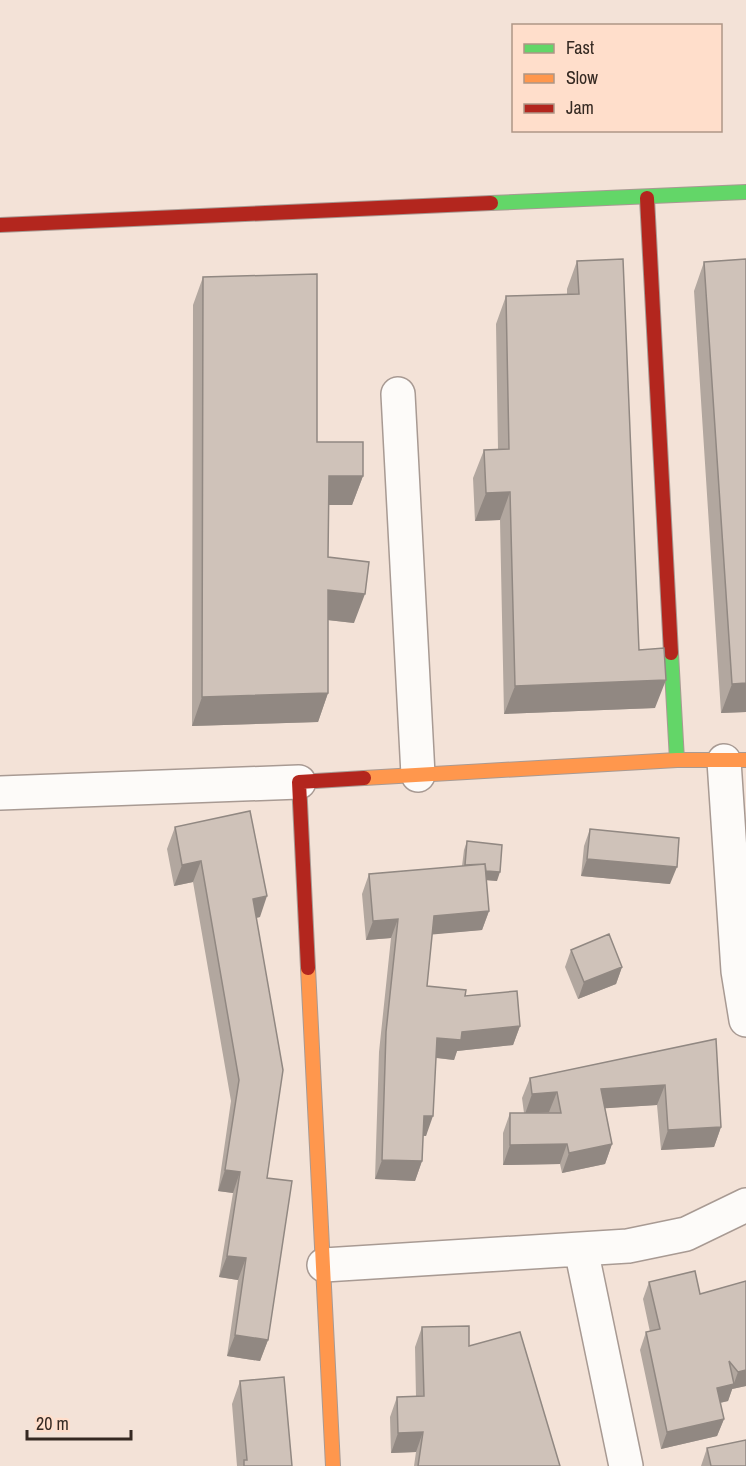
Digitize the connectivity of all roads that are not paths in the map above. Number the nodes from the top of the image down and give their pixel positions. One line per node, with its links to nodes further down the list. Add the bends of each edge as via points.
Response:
1 (746, 192): 2 (street)
2 (647, 198): 3 (street); 5 (street)
3 (0, 225)
4 (398, 394): 7 (street)
5 (677, 760): 6 (street); 7 (street)
6 (735, 761): 10 (street, via 738,971)
7 (418, 775): 8 (street)
8 (300, 782): 9 (street); 13 (street)
9 (0, 793)
10 (746, 1020)
11 (746, 1205): 12 (street, via 686,1234 628,1246)
12 (581, 1249): 13 (street); 15 (street)
13 (324, 1265): 14 (street)
14 (333, 1466)
15 (626, 1466)

